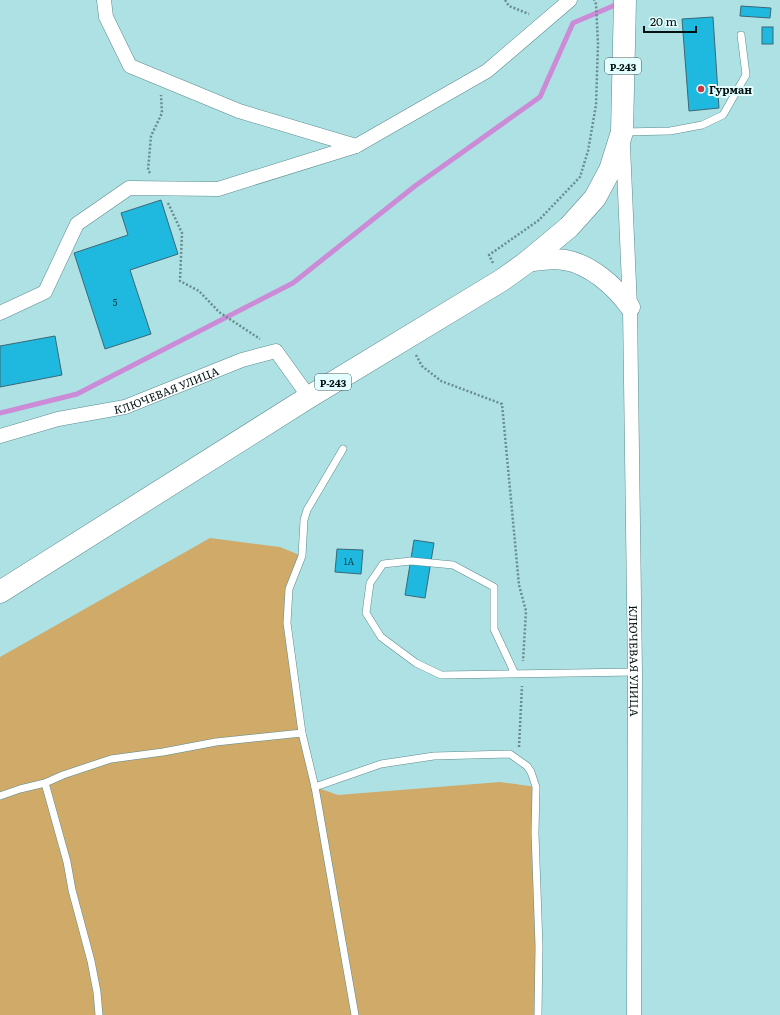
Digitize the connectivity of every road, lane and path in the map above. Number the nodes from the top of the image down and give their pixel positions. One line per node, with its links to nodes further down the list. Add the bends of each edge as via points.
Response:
1 (104, 0): 8 (street, via 106,17 130,66)
2 (505, 0): 6 (path, via 509,6)
3 (570, 0): 6 (street)
4 (594, 0): 13 (path, via 598,44 596,105 588,151 580,177 539,220 489,256)
5 (625, 0): 9 (highway, Р-243)
6 (546, 21): 10 (street, via 487,71)
7 (741, 35): 9 (lane, via 746,74 723,115 702,125 670,132)
8 (160, 79): 10 (street, via 239,111); 11 (path, via 162,113 151,136 148,170)
9 (622, 132): 12 (highway, Р-243, via 610,170 595,198 569,227); 14 (street, КЛЮЧЕВАЯ УЛИЦА)
10 (356, 146): 11 (street, via 218,189)
11 (162, 189): 15 (street, via 129,188 77,224 45,292); 16 (path, via 182,233 180,281 198,291 219,312)
12 (527, 262): 13 (highway, Р-243); 14 (main road, via 565,260 584,267 620,292)
13 (502, 280): 18 (highway, Р-243)
14 (630, 307): 22 (street, КЛЮЧЕВАЯ УЛИЦА)
15 (0, 313)
16 (276, 351): 18 (street); 19 (street, КЛЮЧЕВАЯ УЛИЦА, via 242,360 125,407 58,419)
17 (414, 352): 23 (path, via 422,366 441,381 502,404 519,585 526,611)
18 (309, 397): 21 (highway, Р-243)
19 (0, 436)
20 (343, 449): 24 (lane, via 307,510 302,556 289,589 287,623)
21 (0, 592)
22 (635, 672): 23 (lane); 32 (street, КЛЮЧЕВАЯ УЛИЦА)
23 (519, 674): 23 (lane, via 441,675 416,662 382,637 366,613 370,582 383,564 410,561 453,565 494,587 494,629); 25 (path)
24 (302, 733): 26 (lane, via 216,742 111,759); 27 (lane)
25 (519, 760): 27 (lane, via 510,754 409,759 381,764); 31 (lane, via 531,772 536,786)
26 (45, 783): 28 (lane); 29 (lane, via 91,961)
27 (315, 787): 30 (lane)
28 (0, 796)
29 (99, 1015)
30 (355, 1015)
31 (538, 1015)
32 (634, 1015)

